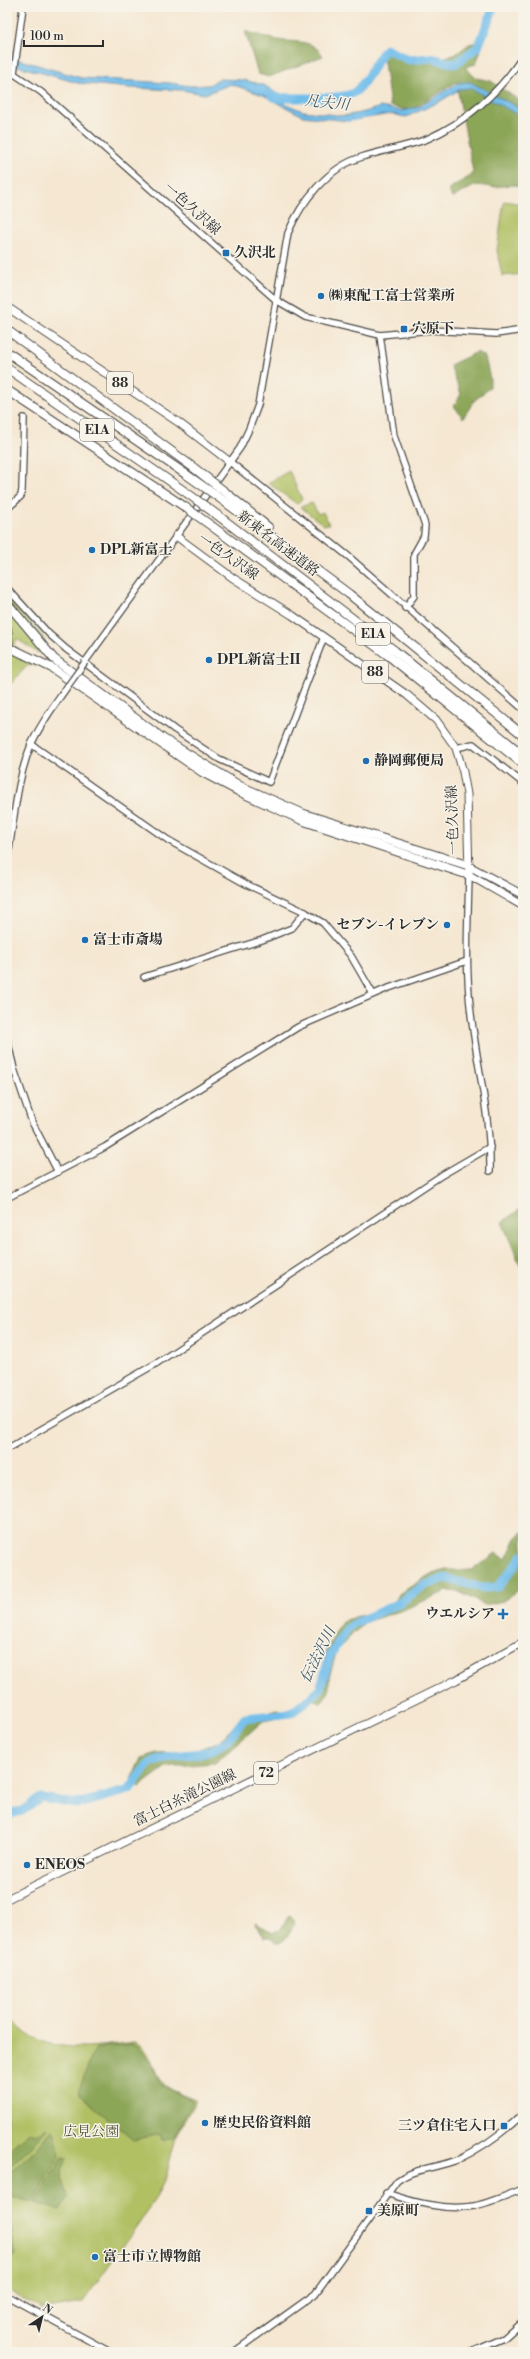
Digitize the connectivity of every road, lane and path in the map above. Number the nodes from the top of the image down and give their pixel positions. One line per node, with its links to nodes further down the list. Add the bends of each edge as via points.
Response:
1 (23, 7): 4 (street)
2 (523, 56): 5 (street, 一色久沢線, via 495,91 457,123 416,143 360,157 334,172 322,183 303,205 288,233)
3 (7, 69): 4 (street, 一色久沢線)
4 (14, 70): 5 (street, 一色久沢線)
5 (276, 300): 9 (street, 一色久沢線, via 304,317); 14 (street, 一色久沢線, via 258,405 240,448)
6 (7, 307): 14 (main road, 88, via 178,422)
7 (7, 330): 15 (highway, bridge, via 194,468)
8 (523, 330): 9 (street, 一色久沢線, via 496,334 431,330)
9 (380, 335): 20 (street, via 394,436 425,525 424,536 414,554 414,596)
10 (7, 352): 15 (highway, 新東名高速道路 / E1A, bridge)
11 (7, 368): 30 (highway, 新東名高速道路 / E1A, bridge, via 220,517 395,651)
12 (7, 390): 31 (highway, bridge, via 213,527 389,656)
13 (24, 418): 16 (street, via 22,490 20,496)
14 (230, 462): 17 (street, 一色久沢線); 20 (street, via 330,542)
15 (223, 496): 27 (highway, 新東名高速道路 / E1A)
16 (7, 509)
17 (176, 536): 22 (main road, 一色久沢線 / 88, via 233,578); 25 (street)
18 (7, 588): 25 (street, via 49,634)
19 (7, 603): 34 (highway, via 54,659 165,740 210,769 240,786 304,814)
20 (405, 608): 26 (street)
21 (7, 629): 24 (highway)
22 (324, 636): 25 (street, via 269,782 219,759 181,734); 29 (main road, 一色久沢線 / 88, via 424,708)
23 (15, 650): 35 (highway, via 52,668 202,772 238,791 304,821)
24 (7, 660)
25 (85, 662): 28 (street, bridge, via 42,723)
26 (523, 709)
27 (523, 735)
28 (31, 744): 33 (street, via 21,780); 38 (street, via 168,840 246,884)
29 (456, 748): 32 (street, via 473,744); 34 (main road, 一色久沢線 / 88, via 467,794)
30 (523, 755)
31 (523, 764)
32 (523, 783)
33 (7, 862)
34 (467, 864): 35 (main road, 一色久沢線 / 88); 36 (main road, 一色久沢線)
35 (469, 875): 37 (main road); 39 (street)
36 (523, 895)
37 (523, 906)
38 (305, 912): 40 (street, via 292,928); 41 (street, via 323,923 351,956)
39 (467, 961): 41 (street); 43 (street, via 470,1014)
40 (144, 978)
41 (374, 994): 45 (street, via 298,1027 105,1147)
42 (7, 1039): 45 (street, via 32,1122)
43 (490, 1148): 44 (street); 47 (street, via 442,1175 157,1363)
44 (490, 1171)
45 (58, 1172): 46 (street)
46 (7, 1198)
47 (7, 1449)
48 (523, 1642): 49 (main road, 富士白糸滝公園線 / 72, via 456,1680)
49 (7, 1899)
50 (523, 2114): 52 (street, via 468,2154 403,2177)
51 (523, 2189): 52 (street, via 468,2206 438,2205)
52 (386, 2193): 56 (street, via 315,2294)
53 (7, 2296): 55 (street)
54 (523, 2321): 57 (street, via 504,2338)
55 (110, 2352)
56 (234, 2352)
57 (472, 2352)

